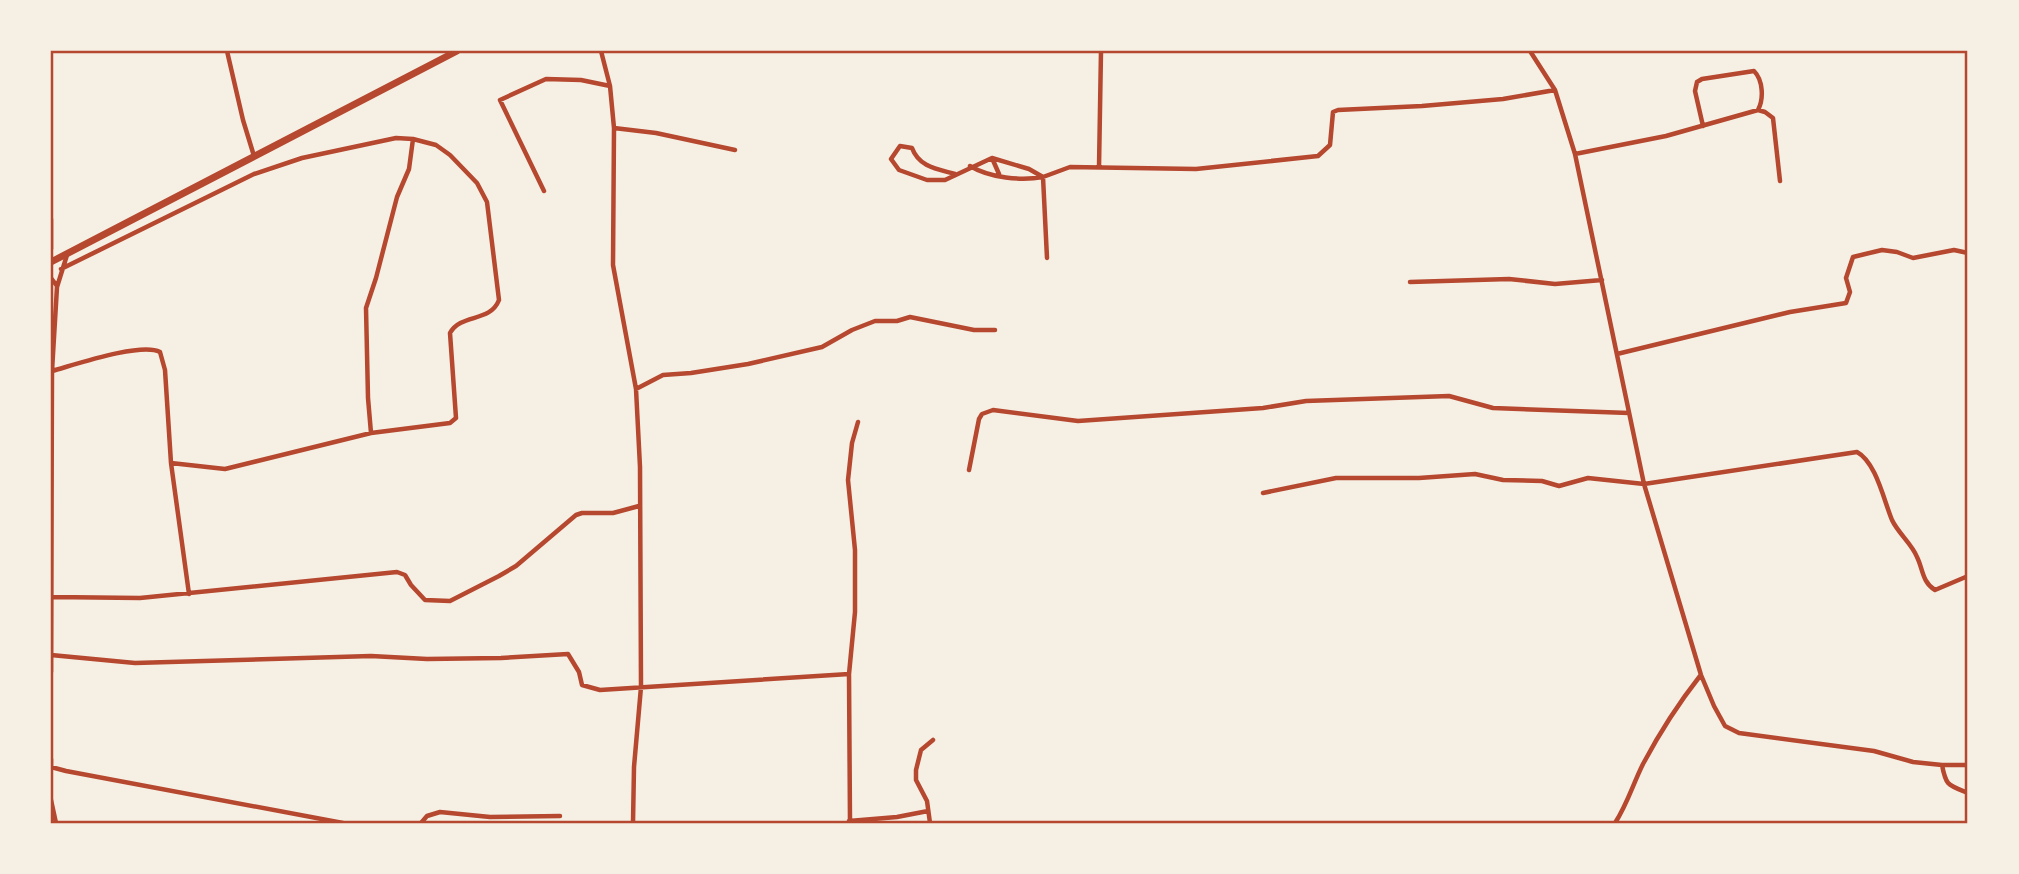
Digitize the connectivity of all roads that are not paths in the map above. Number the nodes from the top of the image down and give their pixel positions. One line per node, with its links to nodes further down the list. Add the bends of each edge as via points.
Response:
1 (227, 51): 14 (street)
2 (457, 51): 14 (main road)
3 (601, 51): 6 (street)
4 (1101, 51): 17 (street)
5 (1530, 51): 7 (street)
6 (610, 86): 10 (street); 22 (street, via 546,79 500,100)
7 (1555, 90): 13 (street); 17 (street, via 1503,99 1338,110 1333,113 1324,153 1307,158 1196,169)
8 (1758, 110): 9 (street); 9 (street, via 1762,97 1754,71 1702,79 1695,91); 21 (street, via 1773,118)
9 (1703, 126): 13 (street)
10 (614, 128): 12 (street); 37 (street, via 613,265)
11 (413, 139): 29 (street, via 396,138 302,158 254,174); 40 (street, via 409,169 366,309); 40 (street, via 436,145 450,155 487,202 499,300 488,314 461,322 450,333 456,418 450,423)
12 (735, 150)
13 (1575, 154): 31 (street)
14 (254, 157): 26 (main road)
15 (992, 158): 16 (street); 19 (street); 20 (street)
16 (970, 166): 18 (street); 19 (street)
17 (1099, 167): 20 (street, via 1070,167)
18 (955, 174): 18 (street, via 945,180 927,180 898,170 891,159 900,146 912,148 916,158 930,168)
19 (999, 175): 20 (street, via 1026,180)
20 (1043, 177): 27 (street)
21 (1780, 181)
22 (544, 191)
23 (51, 219): 24 (street)
24 (51, 249)
25 (1968, 253): 35 (street, via 1954,250 1913,258 1882,250 1853,257 1846,278 1850,292 1846,303)
26 (67, 255): 28 (main road); 29 (street)
27 (1047, 258)
28 (51, 262)
29 (61, 269): 33 (street)
30 (51, 278): 33 (street)
31 (1602, 280): 32 (street, via 1555,284 1509,279); 35 (street)
32 (1410, 282)
33 (57, 287): 36 (street)
34 (995, 330): 37 (street, via 910,317 875,321 822,347 663,375)
35 (1617, 354): 38 (street)
36 (52, 371): 41 (street, via 137,350 160,352); 48 (street)
37 (636, 389): 45 (street)
38 (1629, 413): 42 (street, via 1493,408 1449,396 1306,401 1078,421 993,410 979,419); 43 (street)
39 (858, 422): 51 (street, via 848,480 855,562)
40 (371, 433): 41 (street, via 225,469)
41 (171, 463): 47 (street)
42 (969, 470)
43 (1644, 484): 44 (street, via 1588,478 1559,486 1475,474 1336,478); 46 (street, via 1857,452 1866,458 1893,521 1917,555 1930,587 1935,590); 52 (street)
44 (1264, 493)
45 (639, 506): 47 (street, via 576,515 516,566 450,601 425,600 405,575 397,572); 53 (street)
46 (1968, 576)
47 (189, 594): 48 (street)
48 (52, 597): 49 (street)
49 (51, 655): 50 (street); 53 (street, via 146,663 568,654 582,685 600,690)
50 (51, 672)
51 (849, 674): 53 (street); 64 (street)
52 (1701, 675): 56 (street, via 1725,726 1740,733); 70 (street, via 1672,712)
53 (641, 687): 68 (street)
54 (933, 740): 62 (street, via 921,750 916,770)
55 (51, 759): 58 (street)
56 (1942, 765): 57 (street); 60 (street, via 1950,786)
57 (1968, 765)
58 (51, 767): 59 (street); 66 (street)
59 (51, 772)
60 (1968, 793)
61 (51, 800): 65 (street)
62 (928, 811): 64 (street); 69 (street)
63 (560, 816): 67 (street, via 440,812)
64 (849, 822)
65 (56, 823)
66 (343, 823)
67 (421, 823)
68 (633, 823)
69 (930, 823)
70 (1615, 823)

